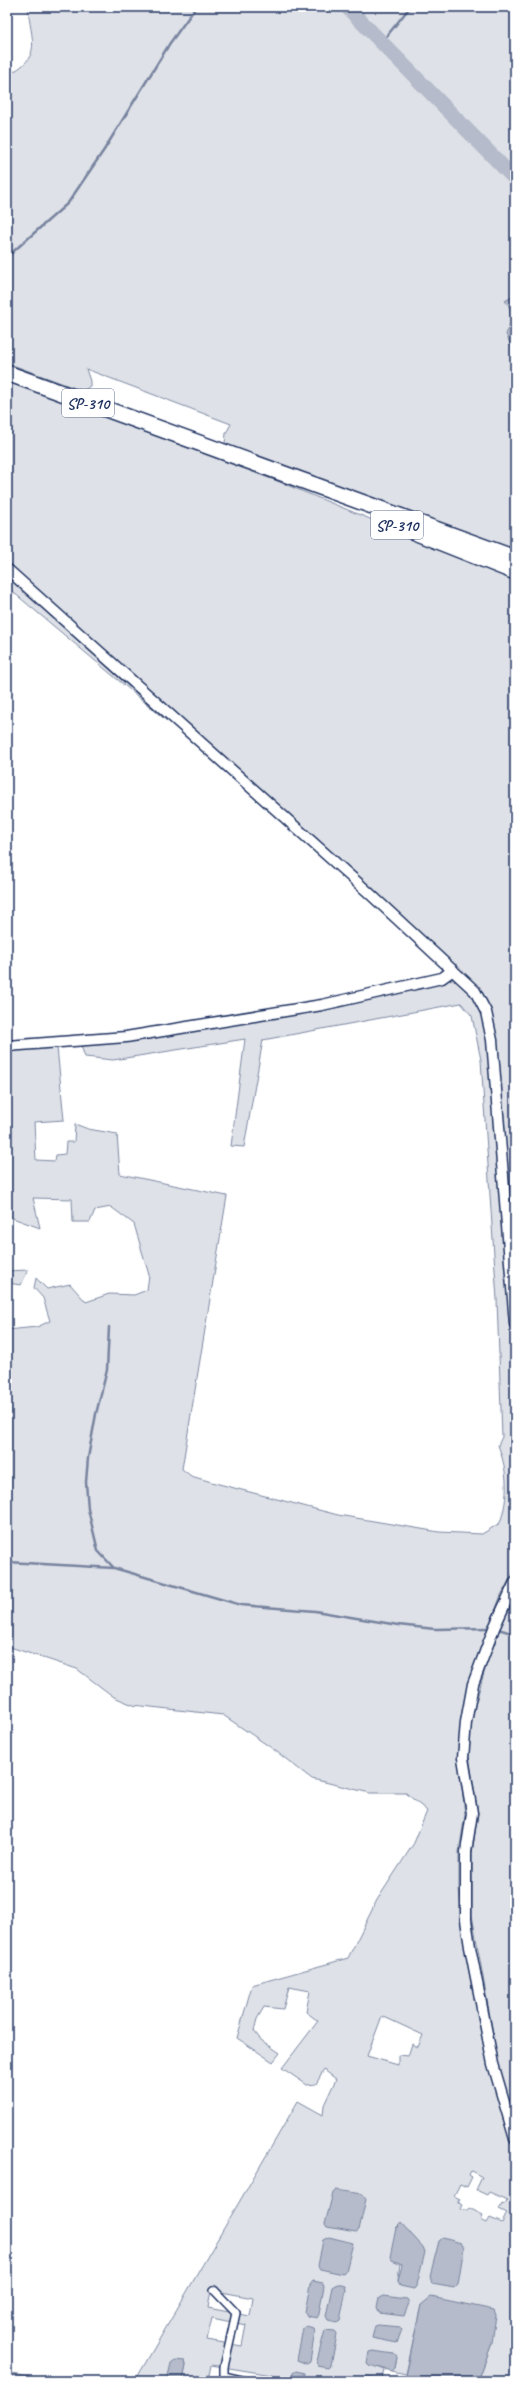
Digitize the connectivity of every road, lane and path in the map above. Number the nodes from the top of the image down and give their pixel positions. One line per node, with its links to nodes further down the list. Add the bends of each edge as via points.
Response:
1 (7, 373): 2 (main road, SP-310)
2 (281, 474): 3 (main road, SP-310); 5 (main road, SP-310, via 324,496)
3 (515, 558)
4 (7, 569): 6 (street)
5 (515, 572)
6 (453, 970): 7 (street, via 442,978 322,1005 126,1037); 8 (street, via 475,990 486,1012 492,1040)
7 (7, 1046)
8 (515, 1324)
9 (515, 1582): 10 (street, via 494,1628 474,1684 466,1722 464,1758 472,1813 466,1852 466,1920 493,2064)
10 (515, 2139)
11 (214, 2290): 12 (street, via 236,2313 224,2376)
12 (246, 2381)

